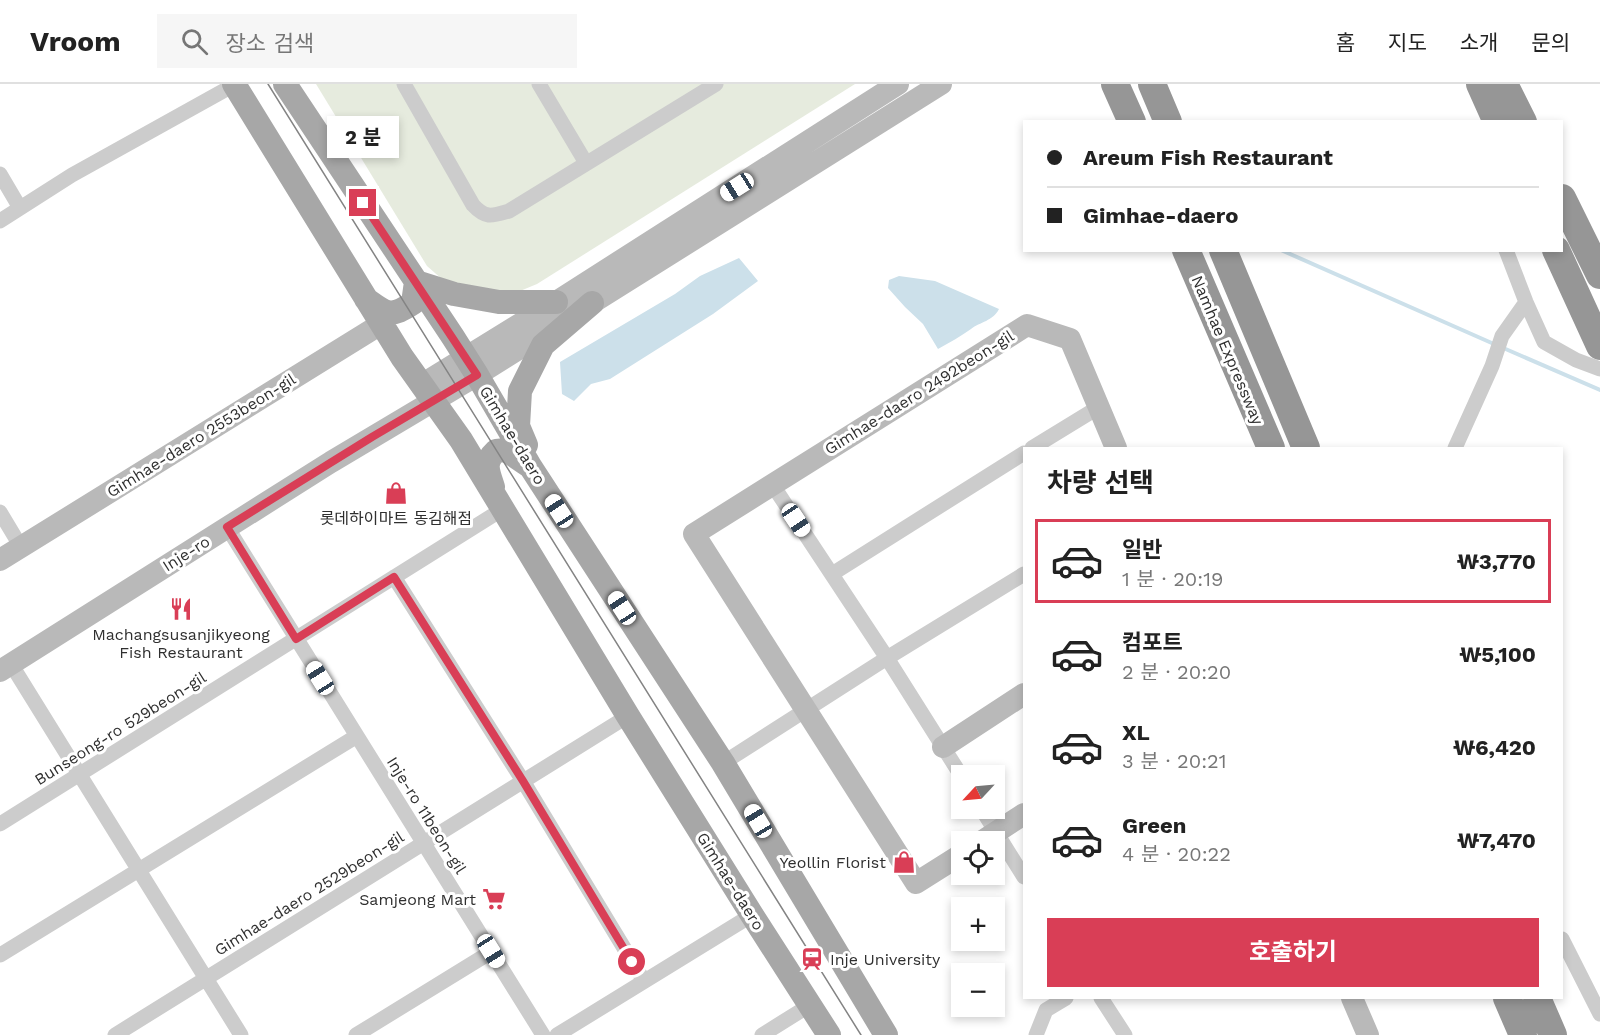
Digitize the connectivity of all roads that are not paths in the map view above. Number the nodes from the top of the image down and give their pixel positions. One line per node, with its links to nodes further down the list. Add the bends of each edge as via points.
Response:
1 (285, 84): 26 (main road, Gimhae-daero)
2 (404, 84): 16 (street, via 473,205 482,214 493,216 509,211)
3 (539, 84): 16 (street)
4 (716, 84): 16 (street)
5 (898, 84): 28 (street)
6 (941, 84): 30 (street)
7 (1115, 84): 12 (highway)
8 (1152, 84): 13 (highway)
9 (1480, 84): 14 (highway)
10 (1504, 84): 15 (highway)
11 (234, 85): 19 (street); 27 (main road, Gimhae-daero)
12 (1131, 120)
13 (1167, 120)
14 (1496, 120)
15 (1522, 120)
16 (586, 163)
17 (0, 174): 19 (street)
18 (1563, 200): 25 (highway)
19 (20, 208): 20 (street)
20 (0, 221)
21 (1187, 252): 39 (highway, Namhae Expressway)
22 (1224, 252): 40 (highway, Namhae Expressway)
23 (1507, 252): 29 (street)
24 (1557, 252): 32 (highway)
25 (1600, 275)
26 (416, 282): 27 (main road, via 413,303 398,313 384,312); 28 (main road, via 499,302); 33 (main road, Gimhae-daero)
27 (366, 299): 31 (main road, Gimhae-daero)
28 (556, 302): 33 (street)
29 (1526, 302): 34 (street, via 1544,342); 41 (street, via 1500,340)
30 (592, 303): 33 (street); 45 (main road, via 543,345 520,391 518,426)
31 (381, 324): 35 (main road, Gimhae-daero); 49 (street, Gimhae-daero 2553beon-gil)
32 (1600, 346)
33 (472, 366): 35 (street, Inje-ro); 43 (main road, Gimhae-daero)
34 (1600, 369)
35 (427, 392): 46 (main road, Gimhae-daero); 48 (street, Inje-ro)
36 (1099, 407): 37 (street); 38 (street, Gimhae-daero 2492beon-gil); 44 (street, Gimhae-daero 2492beon-gil, via 1070,339 1027,325)
37 (1034, 447)
38 (1116, 447)
39 (1271, 447)
40 (1306, 447)
41 (1455, 447)
42 (1023, 454): 51 (street)
43 (530, 466): 45 (main road, Gimhae-daero); 46 (main road, via 506,450 496,451 489,458 488,468)
44 (772, 484): 51 (street); 58 (street, Gimhae-daero 2492beon-gil, via 694,534)
45 (546, 492): 62 (main road, Gimhae-daero)
46 (501, 505): 53 (street, Bunseong-ro 529beon-gil); 59 (main road, Gimhae-daero)
47 (0, 512): 49 (street)
48 (227, 527): 54 (street, Inje-ro 11beon-gil); 56 (street, Inje-ro)
49 (21, 547): 50 (street, Gimhae-daero 2553beon-gil)
50 (0, 560)
51 (832, 574): 55 (street)
52 (1023, 575): 55 (street)
53 (394, 577): 54 (street, Bunseong-ro 529beon-gil); 65 (street)
54 (296, 639): 60 (street, Inje-ro 11beon-gil); 64 (street, Bunseong-ro 529beon-gil)
55 (887, 658): 58 (street); 61 (street)
56 (5, 667): 64 (street)
57 (1023, 695): 61 (street)
58 (805, 711): 62 (street); 71 (street, Gimhae-daero 2492beon-gil, via 916,883)
59 (628, 716): 65 (street, Gimhae-daero 2529beon-gil); 74 (main road, Gimhae-daero)
60 (357, 736): 69 (street, Inje-ro 11beon-gil); 72 (street)
61 (943, 747): 63 (street)
62 (723, 763): 95 (main road, Gimhae-daero)
63 (954, 765)
64 (79, 774): 67 (street, Bunseong-ro 529beon-gil); 72 (street)
65 (523, 781): 69 (street, Gimhae-daero 2529beon-gil); 79 (street)
66 (1023, 815): 68 (street)
67 (0, 824)
68 (998, 831)
69 (423, 843): 76 (street, Inje-ro 11beon-gil); 78 (street, Gimhae-daero 2529beon-gil)
70 (1005, 855): 73 (street)
71 (951, 861)
72 (139, 870): 77 (street); 78 (street)
73 (1023, 876)
74 (752, 915): 79 (street); 86 (main road, Gimhae-daero)
75 (1563, 941): 87 (street)
76 (491, 951): 90 (street); 91 (street, Inje-ro 11beon-gil)
77 (0, 955)
78 (206, 978): 88 (street, Gimhae-daero 2529beon-gil); 89 (street)
79 (644, 981): 92 (street)
80 (1064, 999): 96 (street, via 1046,1010)
81 (1102, 999): 97 (street)
82 (1352, 999): 98 (street)
83 (1494, 999): 99 (highway)
84 (1508, 999): 100 (highway)
85 (1537, 999): 101 (highway)
86 (810, 1005): 93 (street); 94 (main road, Gimhae-daero)
87 (1600, 1014)
88 (115, 1035)
89 (241, 1035)
90 (356, 1035)
91 (543, 1035)
92 (557, 1035)
93 (762, 1035)
94 (829, 1035)
95 (886, 1035)
96 (1036, 1035)
97 (1125, 1035)
98 (1368, 1035)
99 (1509, 1035)
100 (1523, 1035)
101 (1553, 1035)

